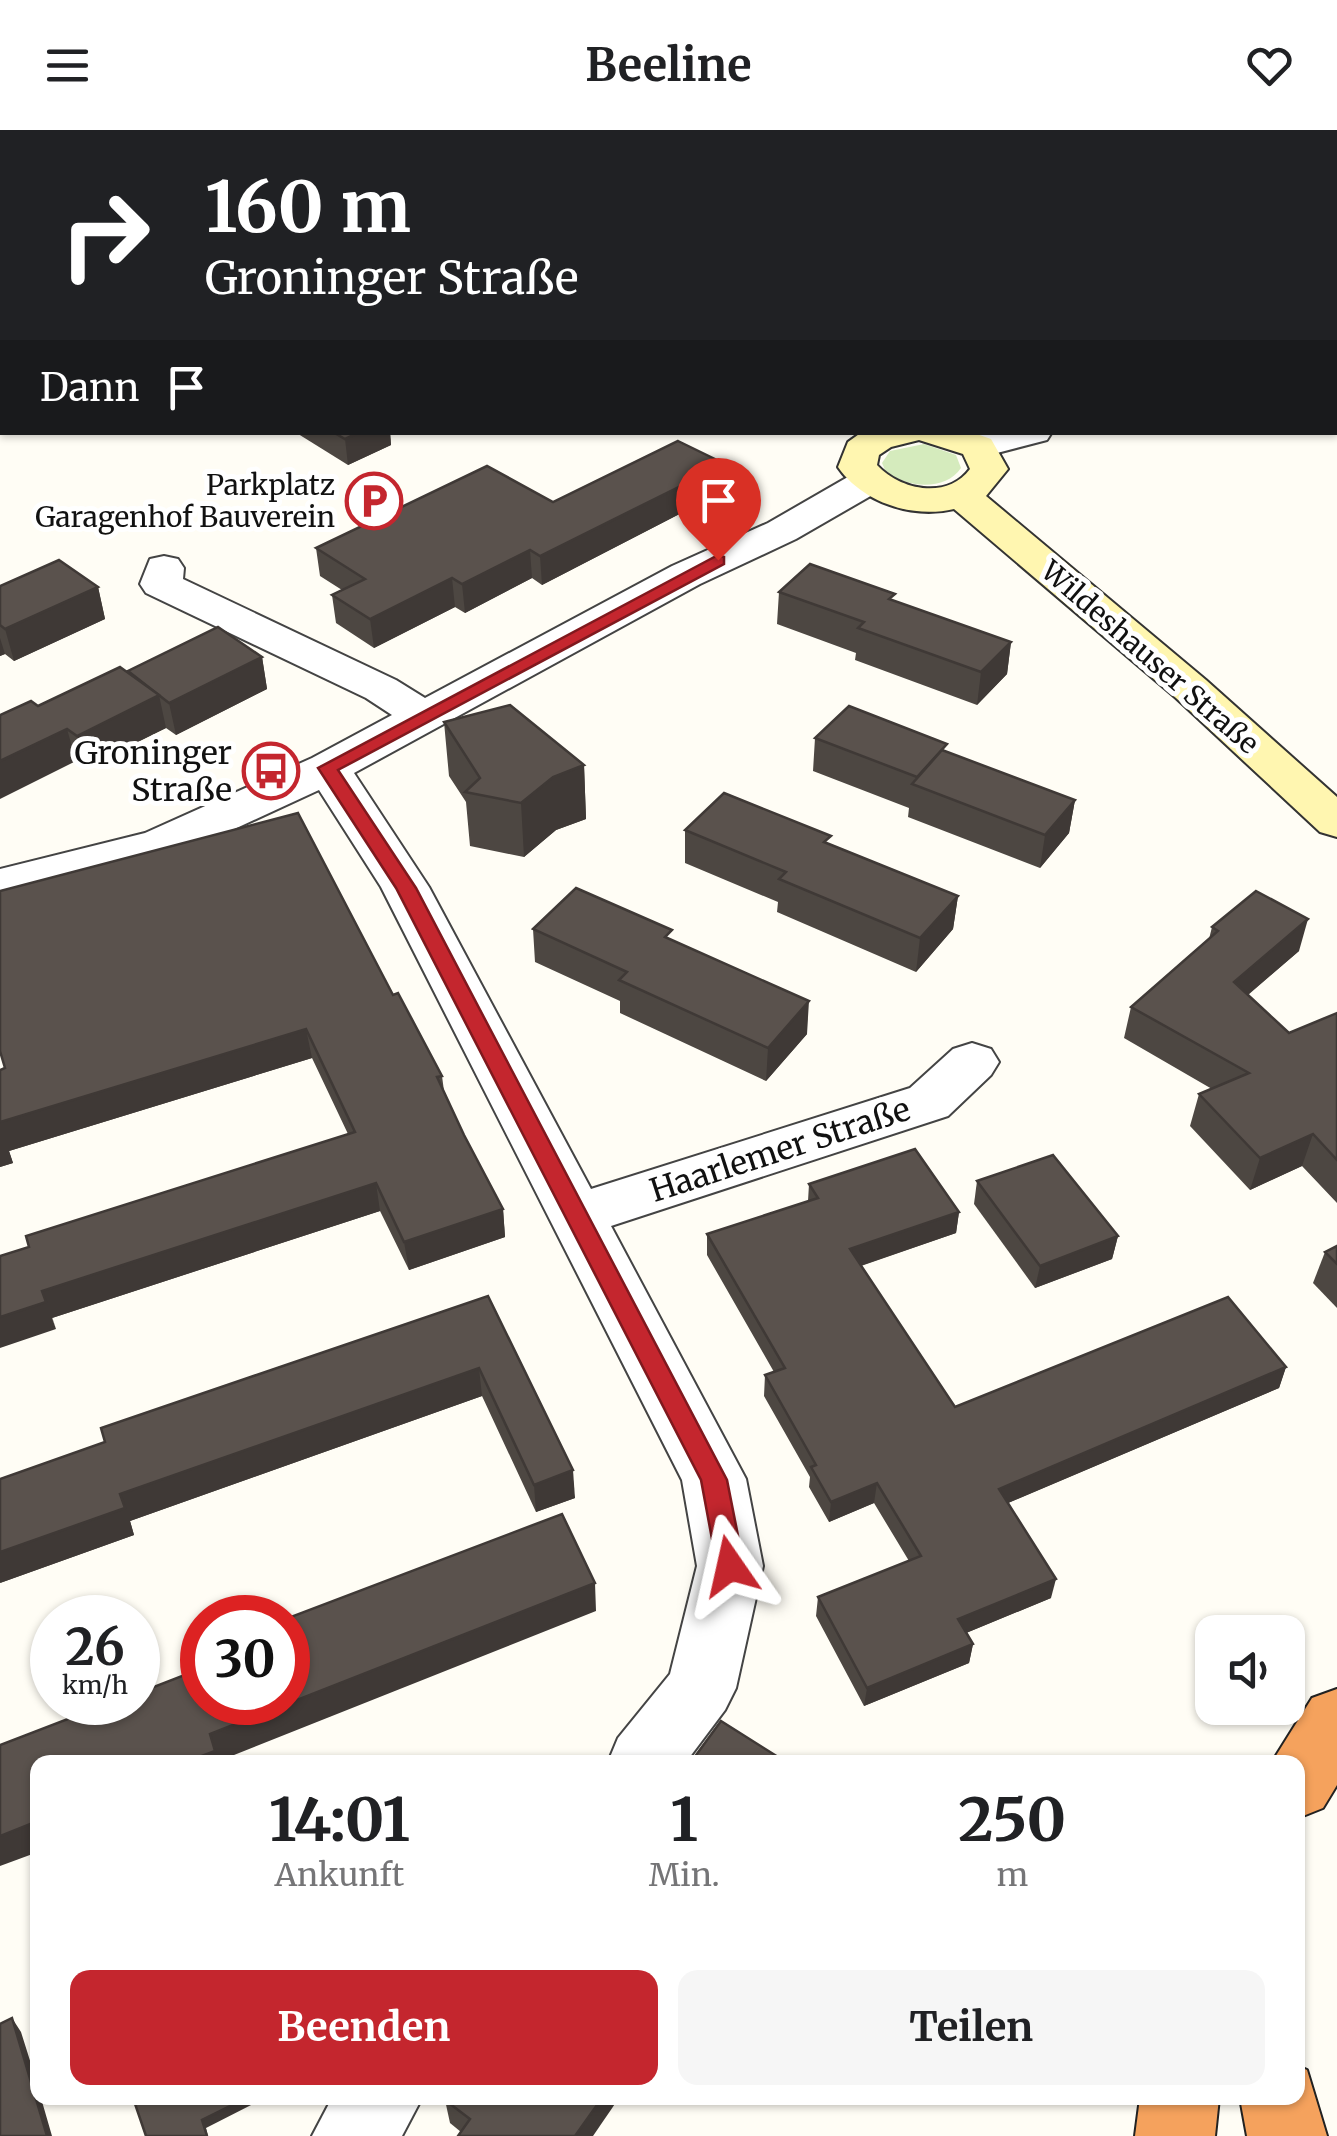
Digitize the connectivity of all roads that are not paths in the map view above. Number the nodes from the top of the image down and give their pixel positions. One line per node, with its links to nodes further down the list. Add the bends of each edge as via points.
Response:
1 (884, 435): 5 (main road, via 861,450 857,467)
2 (940, 435): 4 (main road)
3 (1023, 435): 4 (street)
4 (978, 447): 6 (main road, via 989,469 984,481)
5 (867, 482): 6 (main road, via 910,498); 8 (street)
6 (961, 494): 10 (main road, Wildeshauser Straße)
7 (164, 568): 8 (street, via 161,584)
8 (426, 717): 9 (street)
9 (328, 768): 11 (street, via 161,844); 13 (street, via 406,888)
10 (1337, 822)
11 (0, 885)
12 (972, 1062): 13 (street, Haarlemer Straße, via 929,1102)
13 (576, 1216): 15 (street, via 714,1480 730,1566 701,1688)
14 (1337, 1721): 16 (highway)
15 (648, 1755)
16 (1305, 1773)
17 (376, 2105): 20 (street)
18 (1179, 2105): 21 (highway)
19 (1280, 2105): 22 (highway)
20 (352, 2136)
21 (1175, 2136)
22 (1287, 2136)

